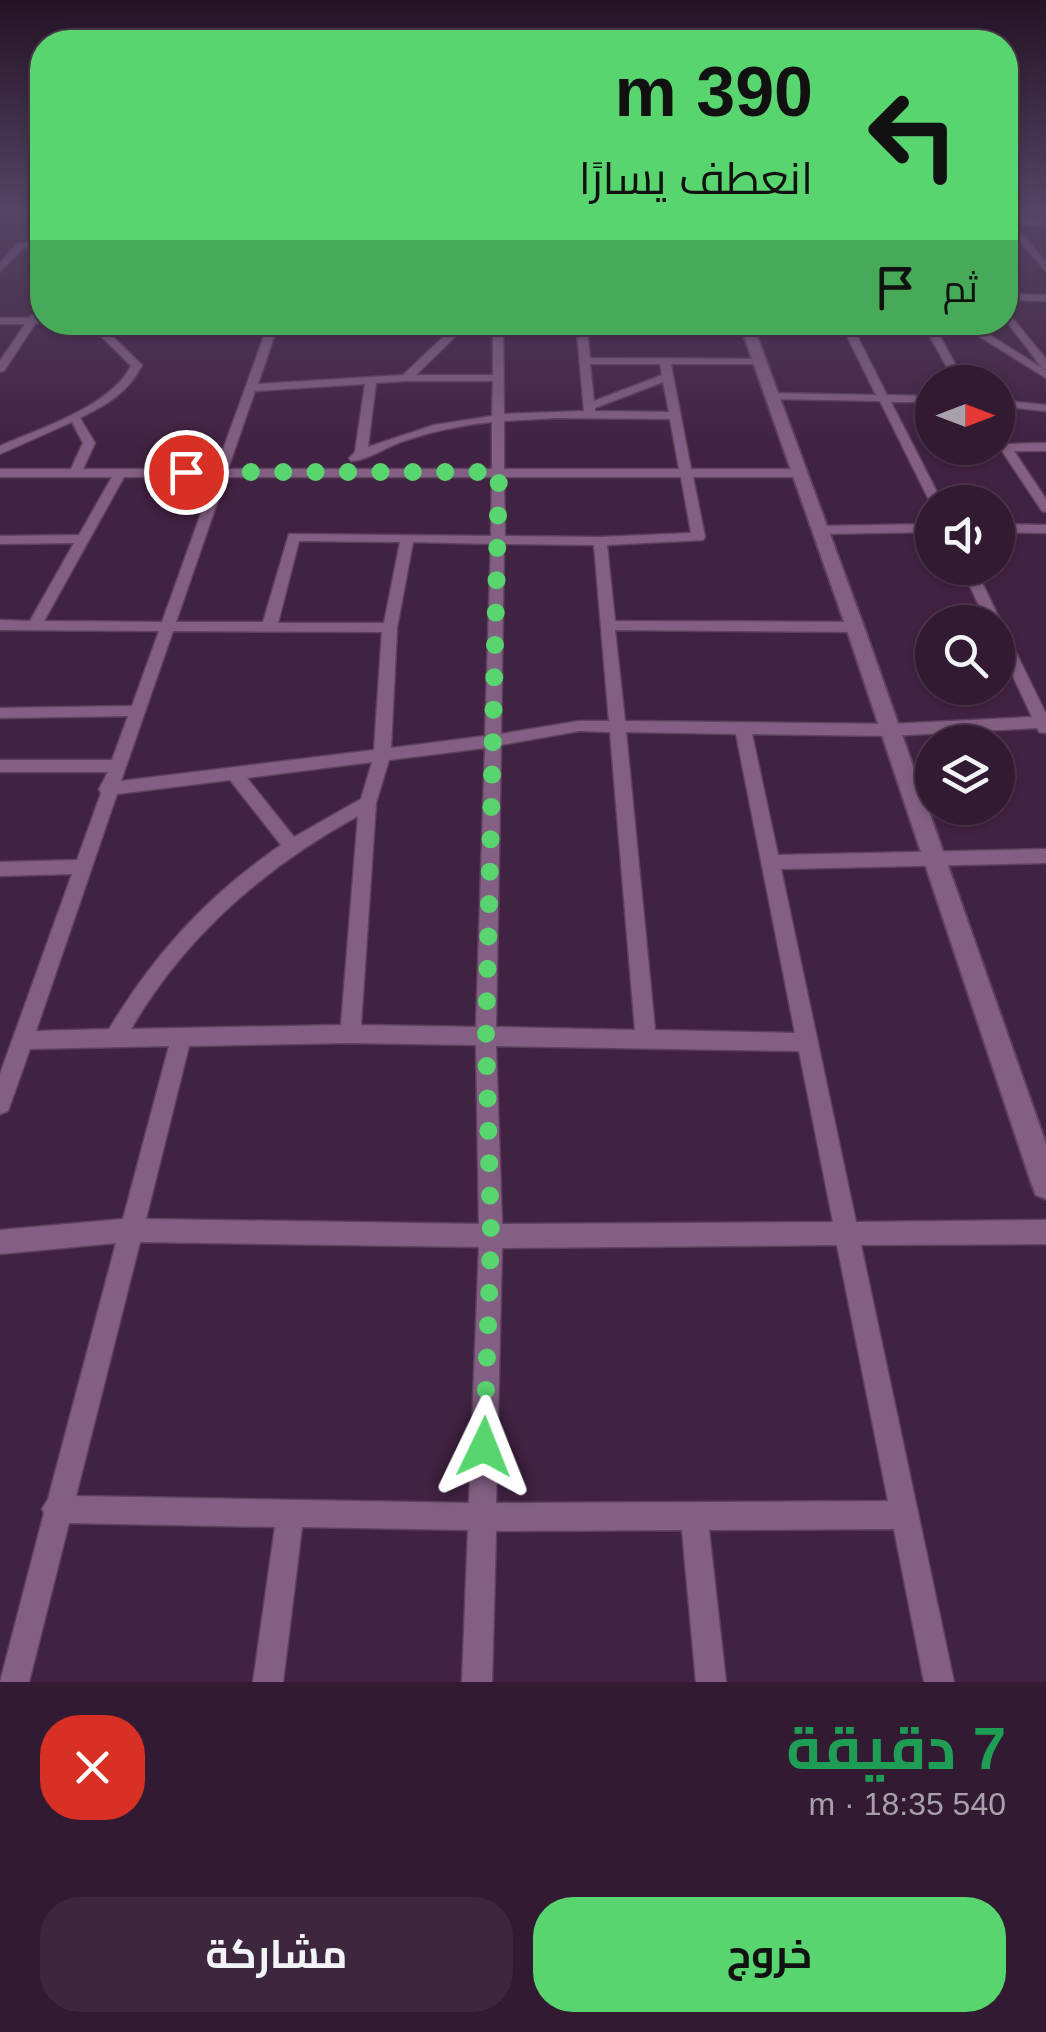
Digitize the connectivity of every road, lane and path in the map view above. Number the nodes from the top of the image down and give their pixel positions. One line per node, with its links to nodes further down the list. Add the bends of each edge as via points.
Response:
1 (1018, 297): 2 (street)
2 (1046, 298)
3 (0, 321): 4 (street)
4 (30, 321)
5 (30, 330): 21 (street)
6 (1018, 330): 20 (street)
7 (106, 335): 34 (street, via 134,360 136,372 119,391)
8 (269, 335): 27 (street)
9 (451, 335): 24 (street)
10 (498, 335): 25 (street)
11 (583, 335): 16 (street)
12 (750, 335): 18 (street)
13 (852, 335): 29 (street)
14 (934, 335): 19 (street)
15 (981, 335): 23 (street)
16 (586, 361): 17 (street); 33 (street)
17 (666, 361): 18 (street); 22 (street)
18 (760, 361): 28 (street)
19 (951, 365)
20 (1046, 366)
21 (0, 369)
22 (669, 376): 33 (street); 36 (street)
23 (1046, 376)
24 (406, 378): 25 (street); 26 (street)
25 (499, 378): 35 (street)
26 (371, 382): 27 (street); 40 (street)
27 (250, 388): 44 (street)
28 (773, 396): 29 (street); 48 (street)
29 (883, 396): 30 (street); 50 (street)
30 (915, 398)
31 (1015, 405): 32 (street)
32 (1046, 408)
33 (590, 411): 35 (street); 36 (street)
34 (72, 416): 39 (street); 42 (street, via 90,435)
35 (499, 416): 40 (street, via 406,434); 46 (street)
36 (677, 416): 49 (street)
37 (1015, 444): 38 (street)
38 (1046, 447)
39 (0, 450)
40 (362, 454): 45 (street)
41 (1015, 462): 51 (street)
42 (75, 472): 43 (street); 47 (street)
43 (121, 472): 44 (street); 57 (street)
44 (218, 472): 45 (street); 65 (street)
45 (334, 472): 46 (street)
46 (499, 472): 49 (street); 59 (street)
47 (0, 473)
48 (800, 473): 49 (street); 55 (street)
49 (689, 474): 60 (street, via 698,537)
50 (928, 485)
51 (1046, 508)
52 (915, 528): 55 (street)
53 (1015, 528): 54 (street)
54 (1046, 528)
55 (820, 530): 64 (street)
56 (407, 538): 59 (street); 66 (street, via 294,537); 67 (street)
57 (81, 539): 58 (street); 61 (street)
58 (0, 540)
59 (498, 540): 60 (street); 75 (street)
60 (600, 541): 63 (street)
61 (35, 624): 62 (street); 65 (street)
62 (0, 625)
63 (610, 626): 64 (street); 71 (street)
64 (855, 627): 74 (street)
65 (164, 628): 66 (street); 69 (street)
66 (269, 628): 67 (street)
67 (390, 628): 76 (street)
68 (1015, 665): 72 (street)
69 (134, 711): 70 (street); 78 (street)
70 (0, 713)
71 (618, 724): 73 (street); 75 (street); 90 (street)
72 (1044, 725): 74 (street)
73 (743, 730): 74 (street); 85 (street)
74 (890, 730): 84 (street)
75 (494, 741): 76 (street); 89 (street)
76 (382, 755): 79 (street); 81 (street)
77 (0, 766): 78 (street)
78 (116, 766): 80 (street)
79 (234, 774): 80 (street); 82 (street)
80 (108, 789): 86 (street)
81 (368, 803): 82 (street); 88 (street)
82 (292, 847): 93 (street, via 189,928 160,961)
83 (1046, 856): 84 (street)
84 (934, 858): 85 (street); 97 (street)
85 (774, 862): 94 (street)
86 (82, 866): 87 (street); 92 (street)
87 (0, 870)
88 (350, 1034): 89 (street); 91 (street)
89 (486, 1036): 90 (street); 101 (street)
90 (646, 1038): 94 (street)
91 (181, 1039): 93 (street); 98 (street)
92 (24, 1040): 93 (street); 95 (street)
93 (114, 1040)
94 (808, 1042): 99 (street)
95 (6, 1073): 96 (street)
96 (0, 1104)
97 (1046, 1185)
98 (130, 1230): 101 (street); 102 (street); 103 (street)
99 (847, 1230): 100 (street); 101 (street); 106 (street)
100 (1046, 1232)
101 (491, 1236): 107 (street)
102 (0, 1242)
103 (56, 1509): 104 (street); 108 (street)
104 (290, 1514): 107 (street); 109 (street)
105 (694, 1516): 106 (street); 107 (street); 111 (street)
106 (905, 1516): 112 (street)
107 (482, 1517): 110 (street)
108 (14, 1682)
109 (268, 1682)
110 (478, 1682)
111 (710, 1682)
112 (939, 1682)

